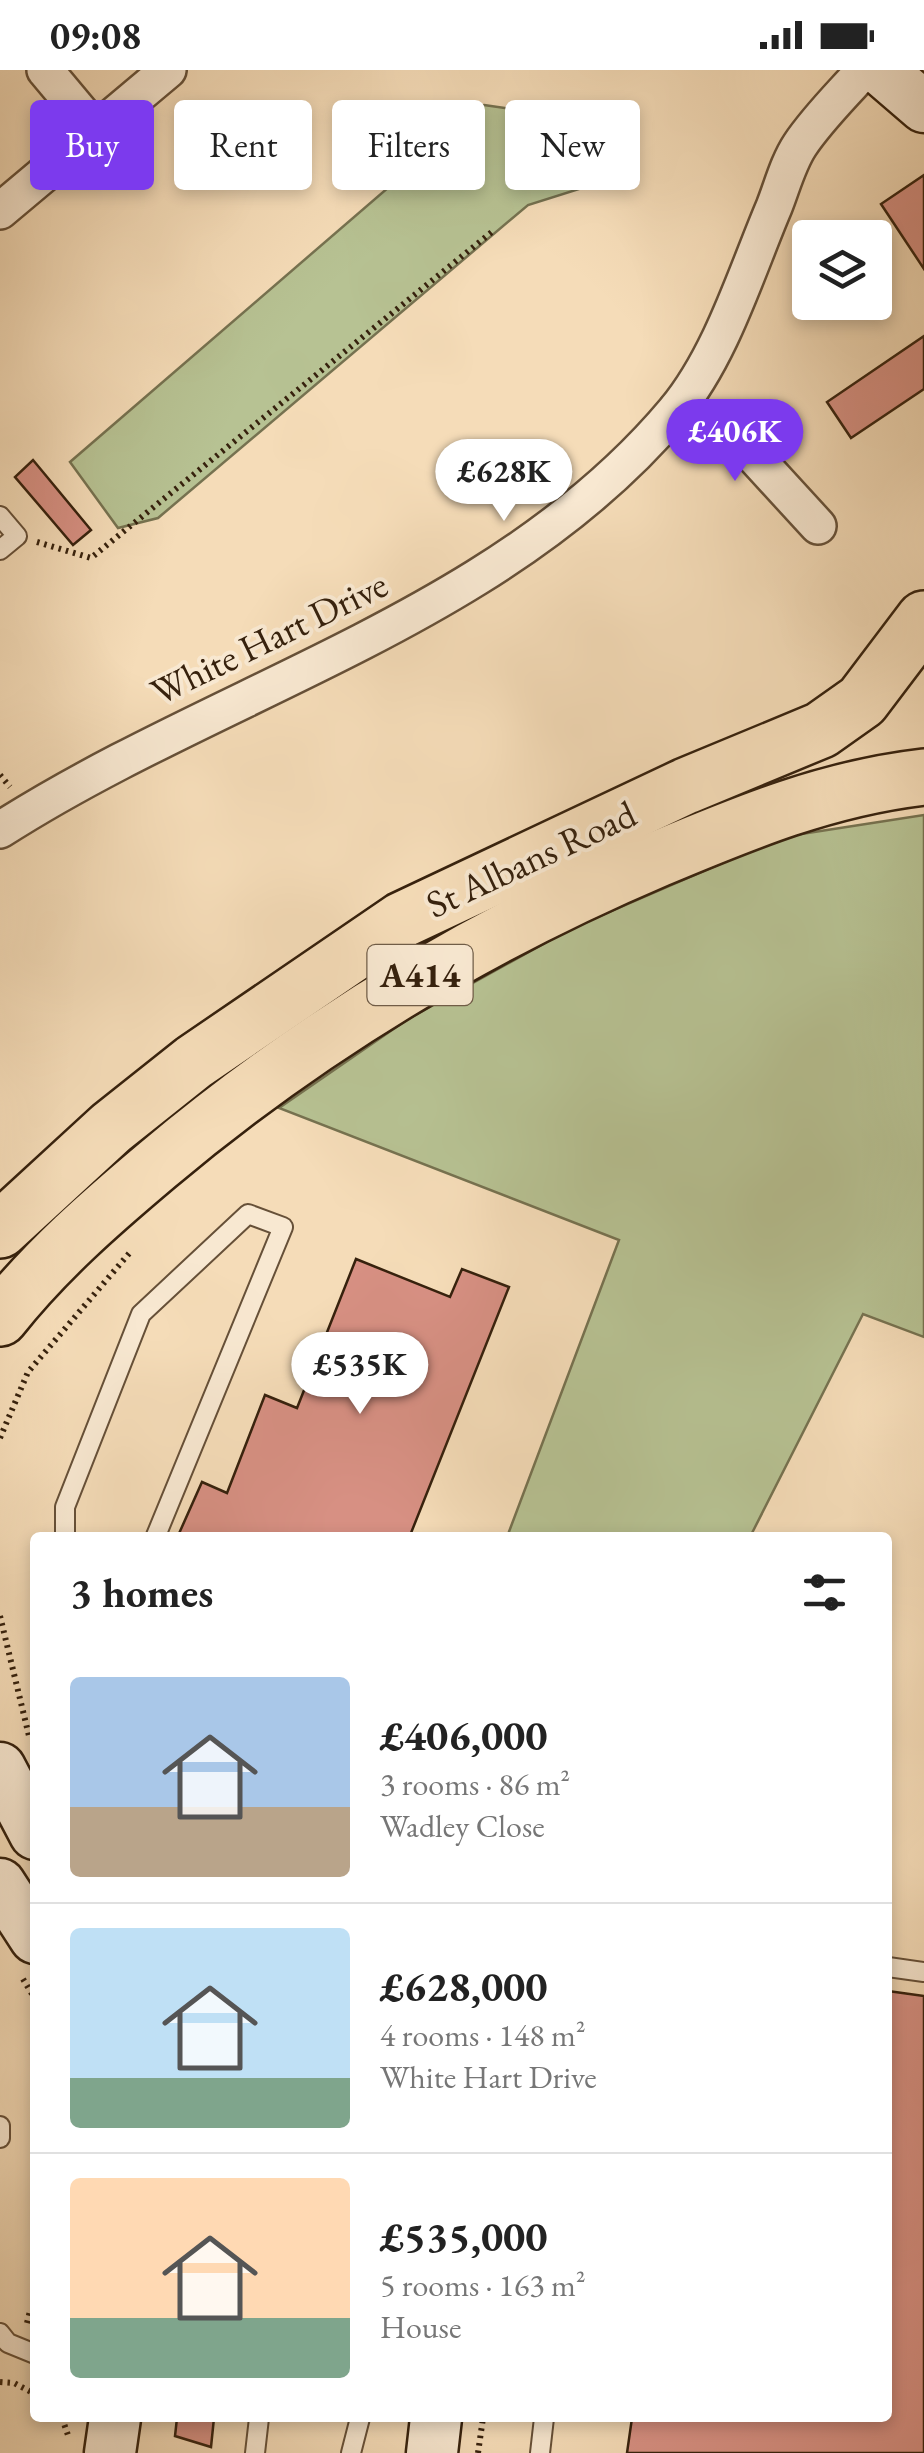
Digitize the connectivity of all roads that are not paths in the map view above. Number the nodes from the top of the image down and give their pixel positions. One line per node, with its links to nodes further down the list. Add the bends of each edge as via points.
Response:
1 (44, 70): 5 (street)
2 (168, 70): 6 (street)
3 (864, 70): 10 (street, White Hart Drive, via 799,146 729,318)
4 (881, 70): 7 (street)
5 (70, 100)
6 (133, 100)
7 (924, 107)
8 (30, 185): 9 (street)
9 (0, 210)
10 (677, 409): 12 (street, via 741,442); 16 (street, White Hart Drive, via 576,509 515,556 446,598 190,723)
11 (0, 516): 13 (lane, via 17,536)
12 (818, 526)
13 (0, 550)
14 (924, 619): 17 (main road, St Albans Road / A414, via 862,701 822,730 686,786)
15 (924, 777): 20 (main road, St Albans Road / A414, via 836,791 769,812 601,883 393,990 177,1148 34,1275)
16 (0, 830)
17 (402, 920): 18 (main road, A414, via 192,1038); 19 (main road, St Albans Road / A414, via 194,1062)
18 (0, 1182)
19 (0, 1230)
20 (0, 1318)
21 (65, 1532): 22 (lane, via 65,1508 141,1314 248,1214 283,1228)
22 (157, 1532)
23 (0, 1768): 24 (street)
24 (30, 1825)
25 (0, 1884): 26 (street)
26 (30, 1930)
27 (892, 1968): 28 (lane)
28 (924, 1972)
29 (0, 2126): 30 (lane)
30 (0, 2138)
31 (0, 2333): 32 (lane)
32 (30, 2352)
33 (114, 2422): 38 (street)
34 (259, 2422): 39 (lane)
35 (359, 2422): 40 (lane)
36 (436, 2422): 41 (street)
37 (544, 2422): 42 (lane)
38 (110, 2453)
39 (255, 2453)
40 (352, 2453)
41 (432, 2453)
42 (540, 2453)

